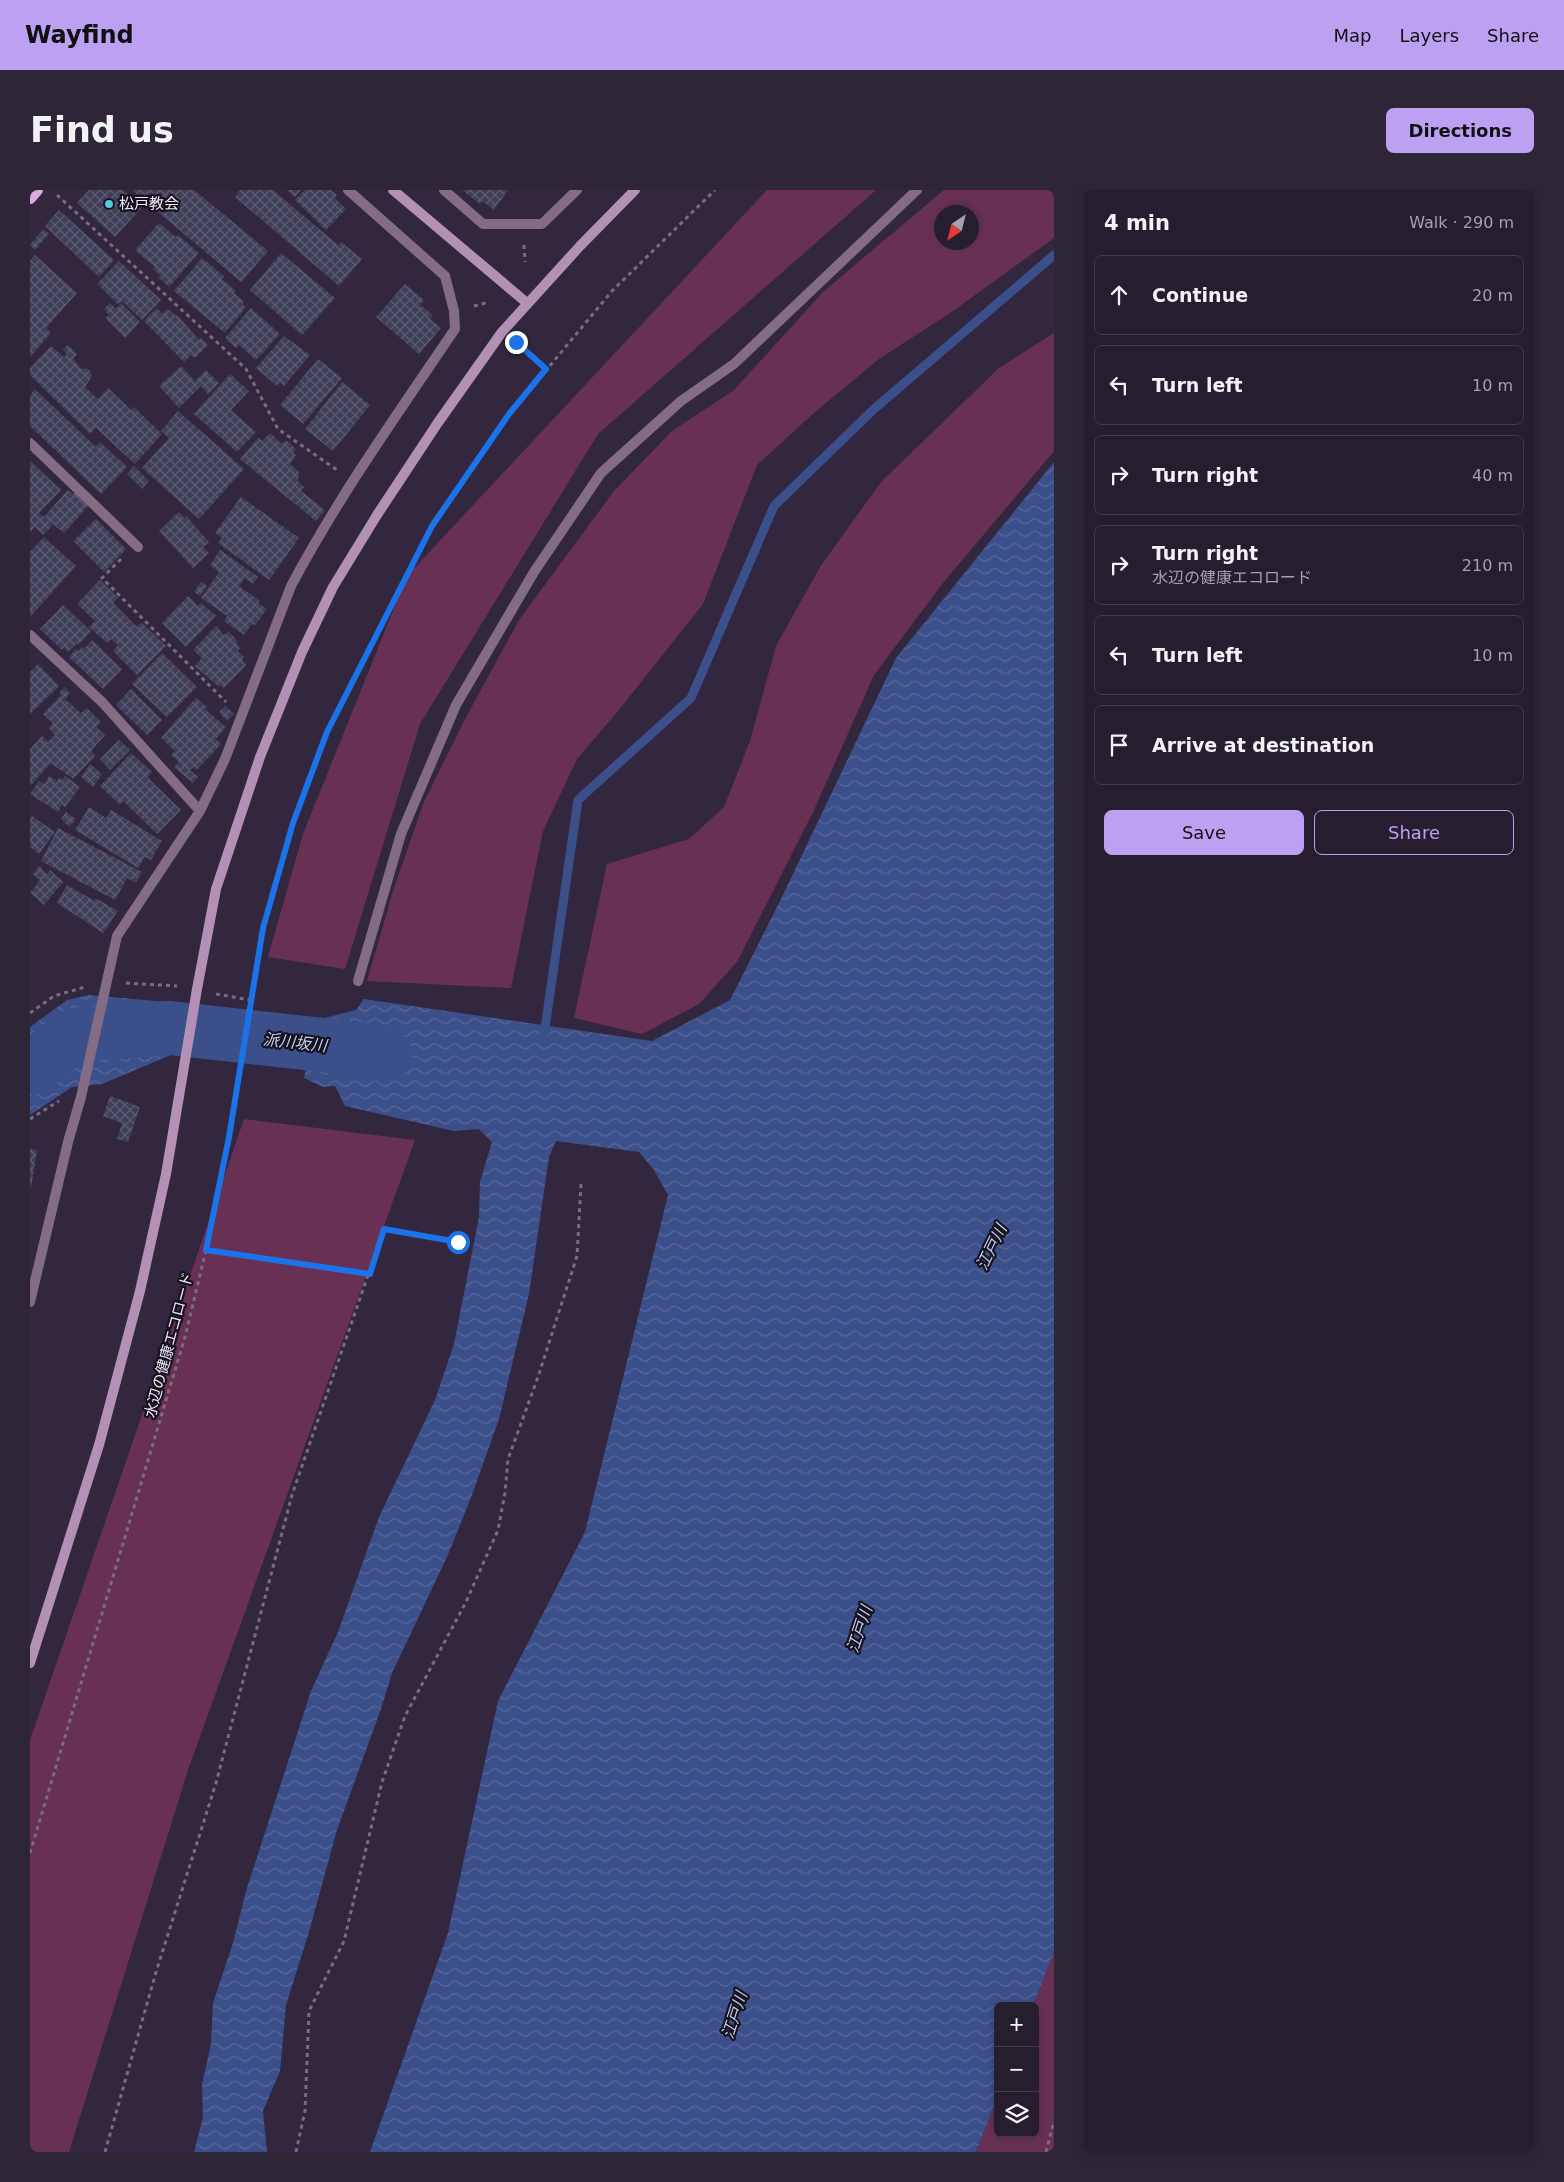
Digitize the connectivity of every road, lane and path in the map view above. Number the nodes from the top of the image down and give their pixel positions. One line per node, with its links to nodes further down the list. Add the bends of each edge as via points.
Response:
1 (38, 190): 10 (main road)
2 (51, 190): 15 (path, via 246,369 278,429)
3 (348, 190): 15 (street, via 445,276 455,329)
4 (394, 190): 11 (street)
5 (444, 190): 6 (street, via 483,224 542,224)
6 (577, 190)
7 (635, 190): 11 (street)
8 (714, 190): 13 (path, 水辺の健康エコロード, via 612,291)
9 (917, 190): 20 (street, via 734,364 681,401 601,473 534,572 456,705 401,834)
10 (30, 198)
11 (527, 303): 33 (street, via 502,332 436,424 333,587 302,652 260,756 216,889 166,1174 140,1291 99,1445)
12 (516, 342): 13 (path)
13 (546, 369): 24 (path, 水辺の健康エコロード, via 509,414 432,526 327,732 293,823 268,909)
14 (30, 442): 16 (street)
15 (352, 481): 18 (street, via 290,586)
16 (137, 546): 18 (path, via 102,578)
17 (30, 635): 19 (street, via 102,702)
18 (240, 716): 19 (street)
19 (200, 811): 21 (street, via 117,936)
20 (358, 981)
21 (107, 982): 22 (path); 25 (path, via 54,996); 26 (street)
22 (182, 987)
23 (214, 993): 24 (path)
24 (250, 1000): 30 (path, 水辺の健康エコロード, via 229,1137)
25 (30, 1013)
26 (81, 1097): 27 (path, via 55,1102); 32 (street)
27 (30, 1119)
28 (580, 1184): 37 (path, via 577,1256 508,1459 498,1530 466,1602 405,1716 382,1782 344,1941 308,2011 305,2111)
29 (458, 1242): 31 (path, via 384,1229)
30 (206, 1250): 31 (path); 34 (path, 水辺の健康エコロード, via 185,1337)
31 (370, 1274): 36 (path, via 292,1495 216,1783 156,1972)
32 (30, 1302)
33 (30, 1663)
34 (30, 1853)
35 (1054, 2121): 38 (path)
36 (105, 2152)
37 (296, 2152)
38 (1046, 2152)

